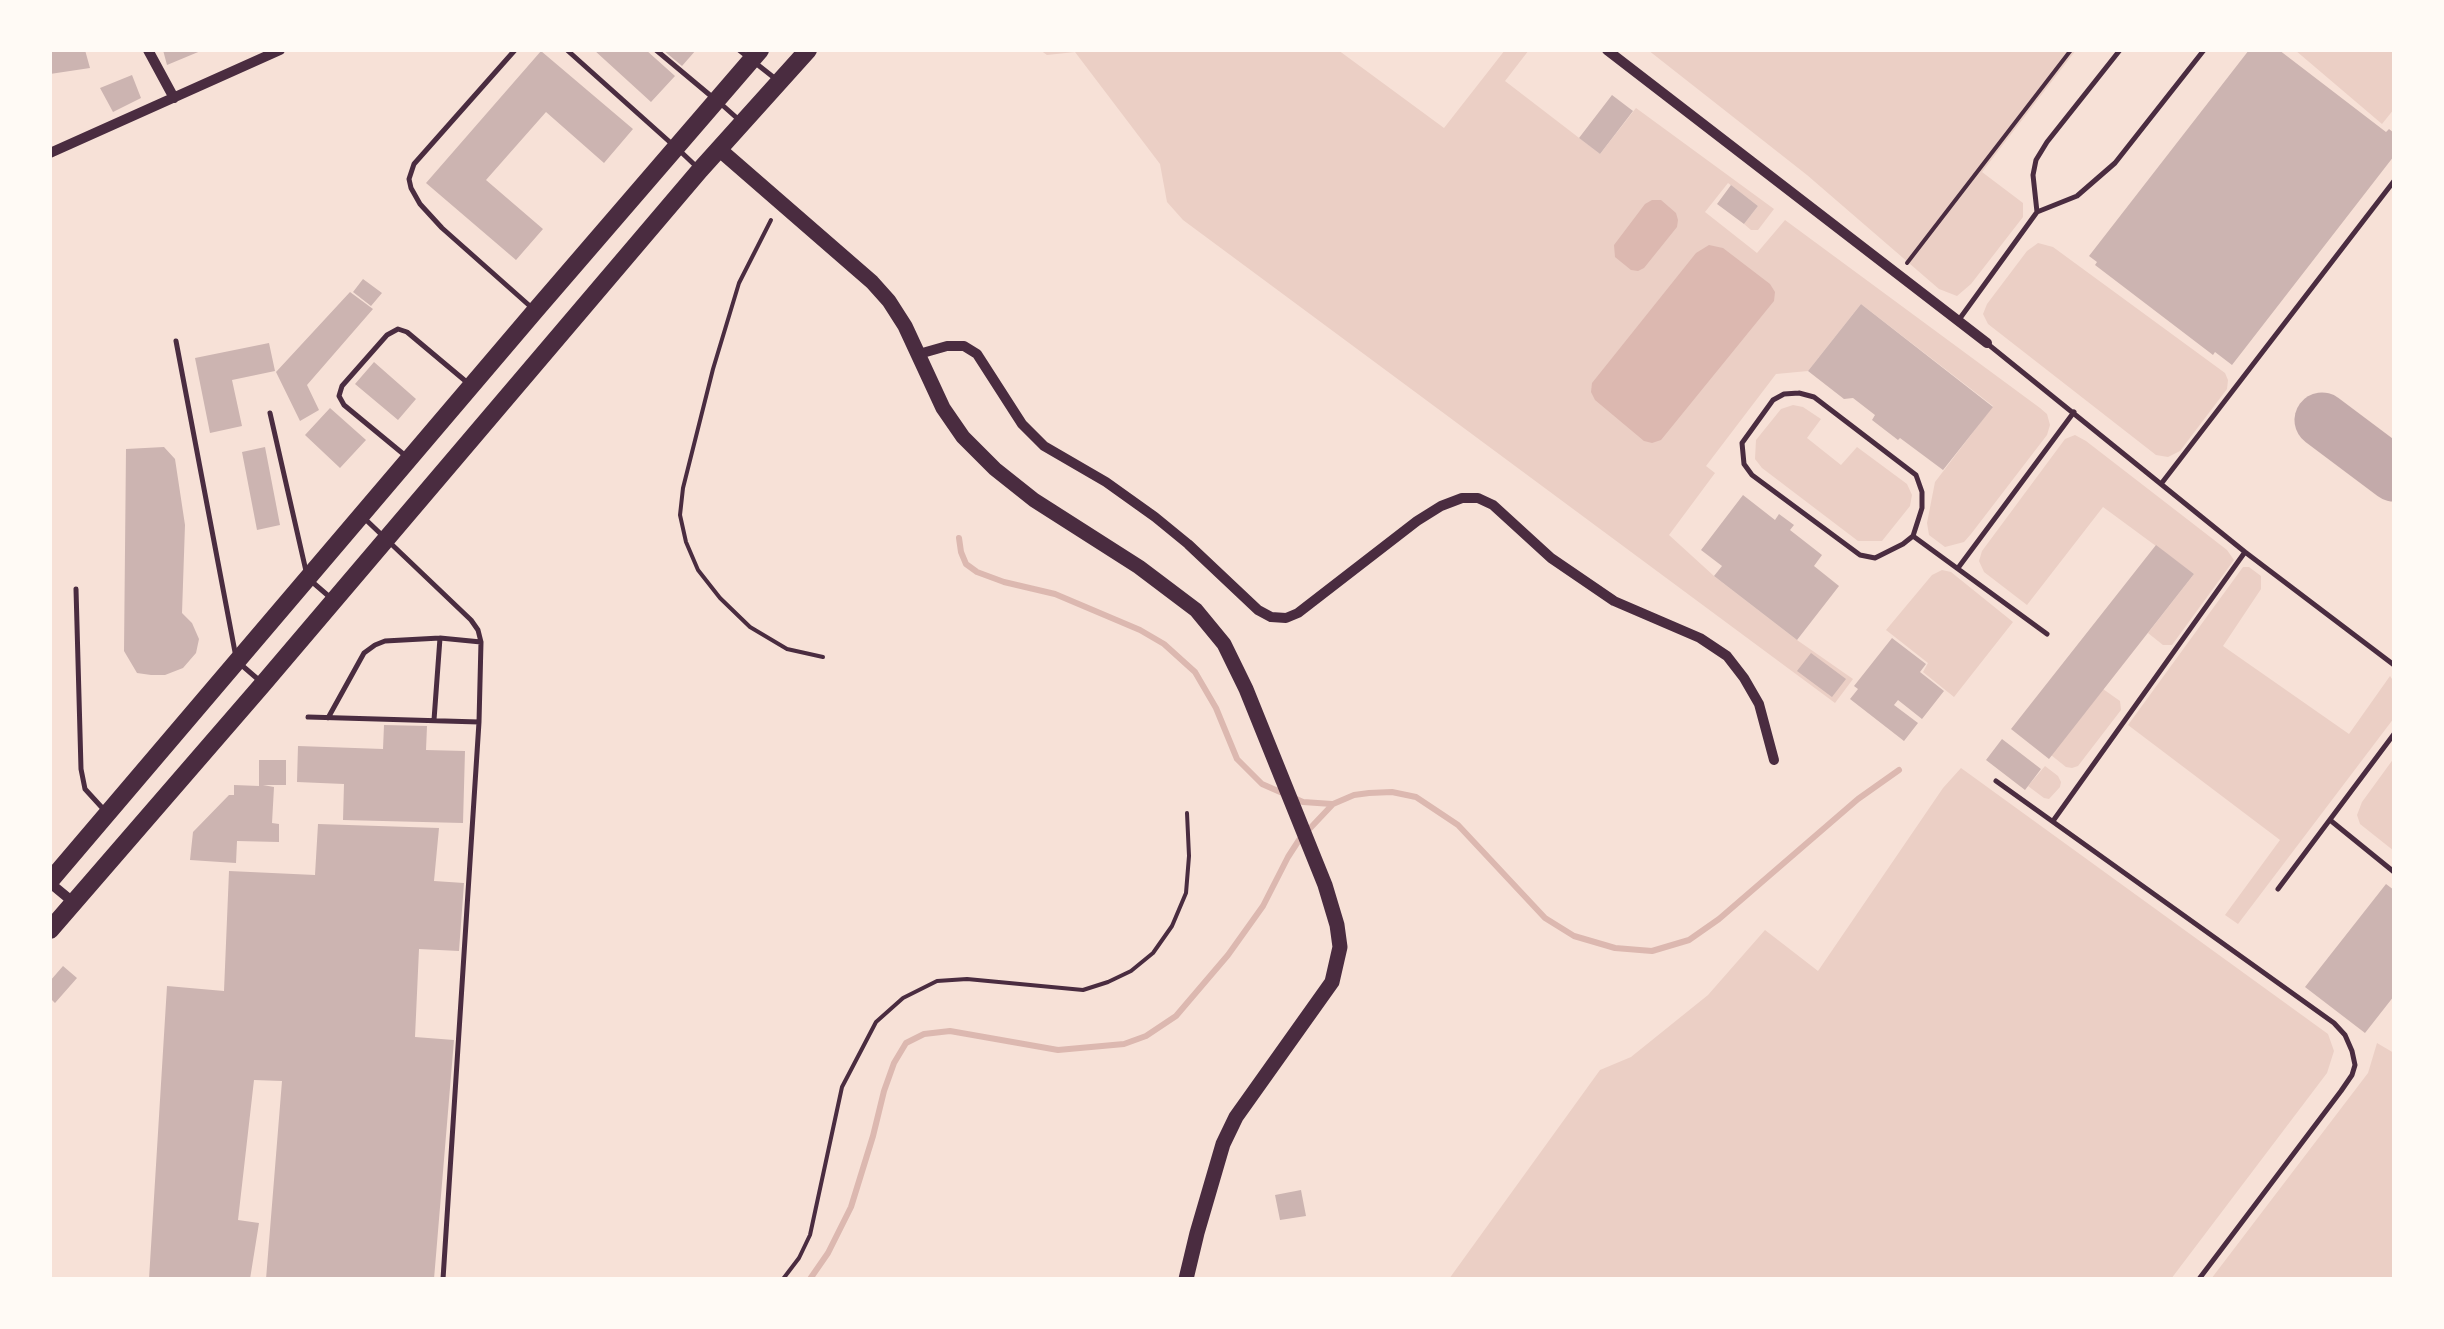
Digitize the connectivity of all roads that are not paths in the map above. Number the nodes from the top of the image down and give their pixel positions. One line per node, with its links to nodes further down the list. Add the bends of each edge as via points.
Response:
1 (148, 50): 12 (street)
2 (280, 50): 12 (street)
3 (515, 50): 23 (lane, via 414,164 409,179 442,228)
4 (568, 50): 15 (lane)
5 (656, 50): 13 (lane)
6 (808, 50): 11 (highway)
7 (1607, 50): 24 (street)
8 (2120, 50): 20 (lane, via 2036,160)
9 (2204, 50): 20 (lane, via 2094,183)
10 (750, 53): 11 (lane); 13 (highway)
11 (779, 82): 14 (highway)
12 (174, 98): 17 (street)
13 (716, 101): 14 (lane); 15 (highway)
14 (743, 122): 16 (highway)
15 (676, 148): 18 (lane); 21 (highway)
16 (719, 149): 18 (highway); 27 (main road, via 872,282)
17 (50, 154)
18 (700, 170): 22 (highway)
19 (2394, 181): 32 (lane)
20 (2036, 212): 24 (lane)
21 (604, 231): 22 (highway); 23 (highway)
22 (629, 253): 35 (highway)
23 (535, 310): 28 (highway)
24 (1958, 321): 26 (street)
25 (176, 341): 44 (lane)
26 (1987, 343): 30 (lane)
27 (919, 354): 52 (street, via 947,346 976,354 1044,446 1156,518 1271,618 1298,613 1442,506 1462,498 1493,505 1551,558 1614,601 1728,656 1760,704); 63 (main road, via 962,437 995,469 1189,603 1211,626 1246,689 1337,925 1332,982 1223,1144)
28 (471, 386): 31 (highway); 31 (lane, via 398,329 342,386 344,405)
29 (270, 412): 38 (lane)
30 (2074, 412): 32 (lane); 37 (lane)
31 (409, 459): 33 (highway)
32 (2160, 484): 36 (lane)
33 (362, 515): 35 (lane); 38 (highway)
34 (1914, 536): 34 (lane, via 1922,508 1916,475 1814,397 1784,394 1773,400 1742,443 1752,475 1860,555 1874,558); 37 (lane)
35 (386, 538): 40 (highway); 43 (lane, via 471,620)
36 (2245, 552): 45 (lane); 56 (lane)
37 (1958, 568): 41 (lane)
38 (308, 579): 40 (lane); 44 (highway)
39 (76, 589): 54 (lane, via 81,770 85,788)
40 (334, 600): 46 (highway)
41 (2047, 634)
42 (440, 638): 43 (lane); 48 (lane, via 385,641 364,653); 49 (lane)
43 (481, 642): 50 (lane)
44 (237, 662): 46 (lane); 54 (highway)
45 (2394, 666)
46 (263, 684): 60 (highway)
47 (308, 717): 48 (lane)
48 (328, 718): 49 (lane)
49 (434, 720): 50 (lane)
50 (479, 722): 62 (lane)
51 (2394, 734): 55 (lane)
52 (1774, 760)
53 (1996, 782): 56 (lane)
54 (108, 814): 58 (highway)
55 (2330, 820): 57 (lane); 59 (lane)
56 (2053, 821): 64 (lane, via 2334,1023 2352,1051 2352,1076)
57 (2394, 872)
58 (50, 882): 60 (street)
59 (2278, 889)
60 (72, 902): 61 (highway)
61 (50, 930)
62 (443, 1279)
63 (1186, 1279)
64 (2199, 1279)

